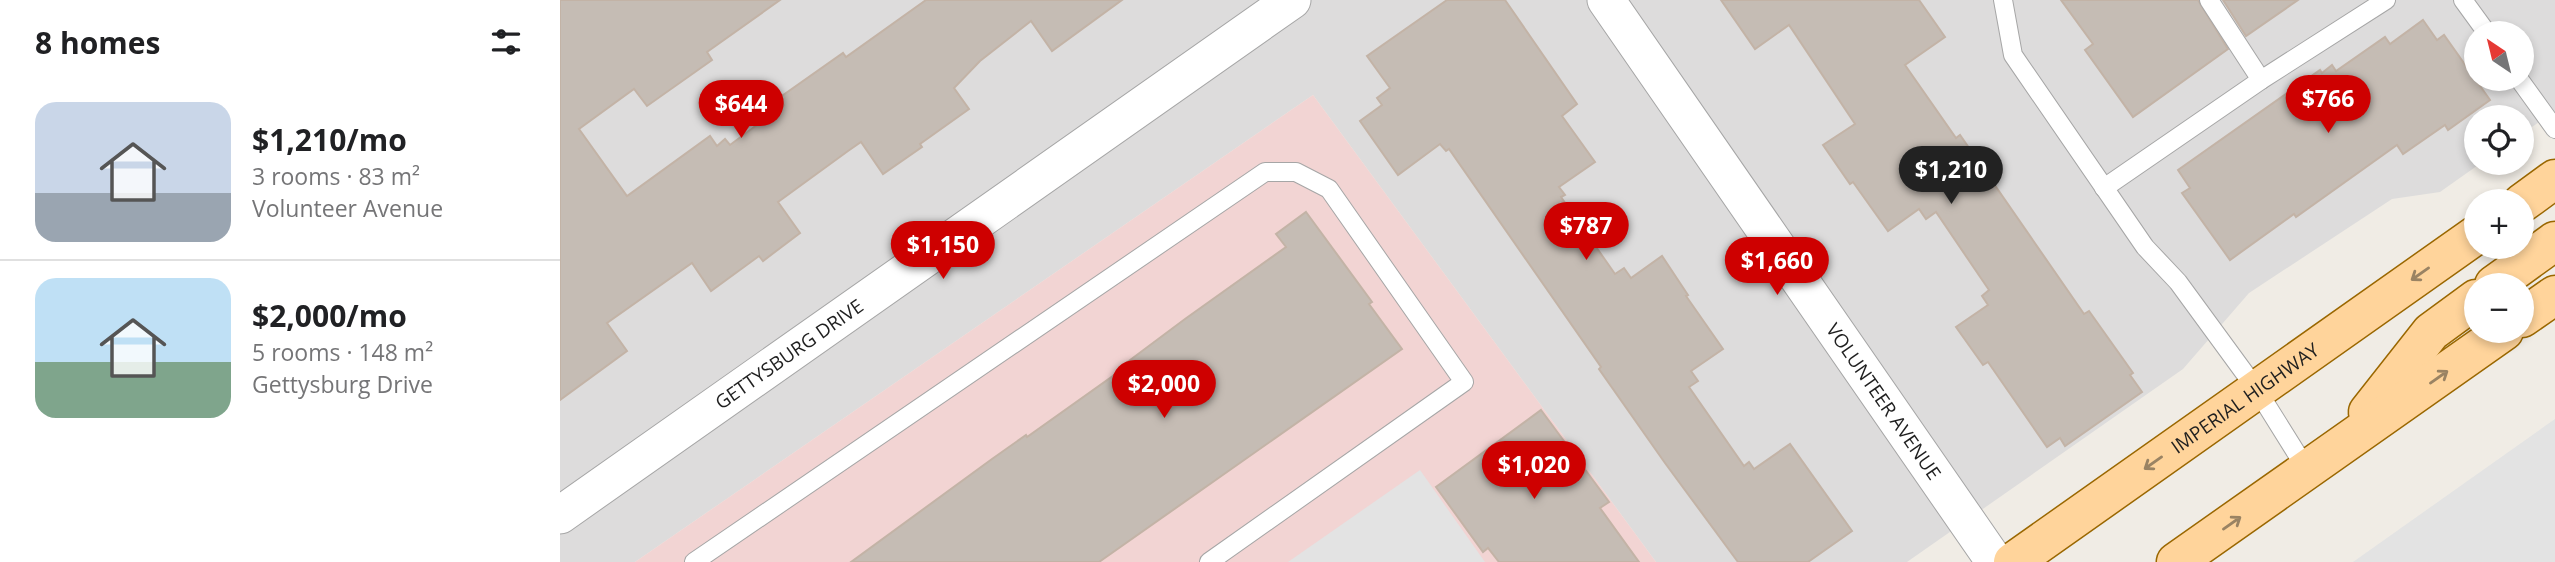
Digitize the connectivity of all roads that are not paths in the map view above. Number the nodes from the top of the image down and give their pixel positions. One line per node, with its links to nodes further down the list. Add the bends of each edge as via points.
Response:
1 (1292, 0): 24 (street, GETTYSBURG DRIVE)
2 (1606, 0): 27 (street, VOLUNTEER AVENUE)
3 (2003, 0): 12 (lane, via 2013,55)
4 (2209, 0): 8 (lane)
5 (2386, 0): 8 (lane)
6 (2463, 0): 7 (lane)
7 (2478, 21)
8 (2261, 80): 12 (lane)
9 (2528, 91): 10 (lane)
10 (2555, 129)
11 (2555, 179): 13 (main road)
12 (2104, 188): 21 (lane)
13 (2534, 194)
14 (2555, 241): 16 (main road)
15 (2464, 243): 21 (main road, IMPERIAL HIGHWAY, one-way to 21)
16 (2511, 273)
17 (2555, 295): 19 (main road)
18 (2464, 308): 22 (main road, via 2431,332)
19 (2534, 310)
20 (2487, 343): 22 (main road, one-way to 20)
21 (2257, 390): 23 (lane); 28 (main road, IMPERIAL HIGHWAY, one-way to 28)
22 (2343, 444): 23 (main road)
23 (2307, 470): 29 (main road, one-way to 23)
24 (560, 515)
25 (694, 562): 26 (lane, via 1265,172 1296,172 1329,189 1464,382)
26 (1209, 562)
27 (1995, 562)
28 (2013, 562)
29 (2176, 562)

